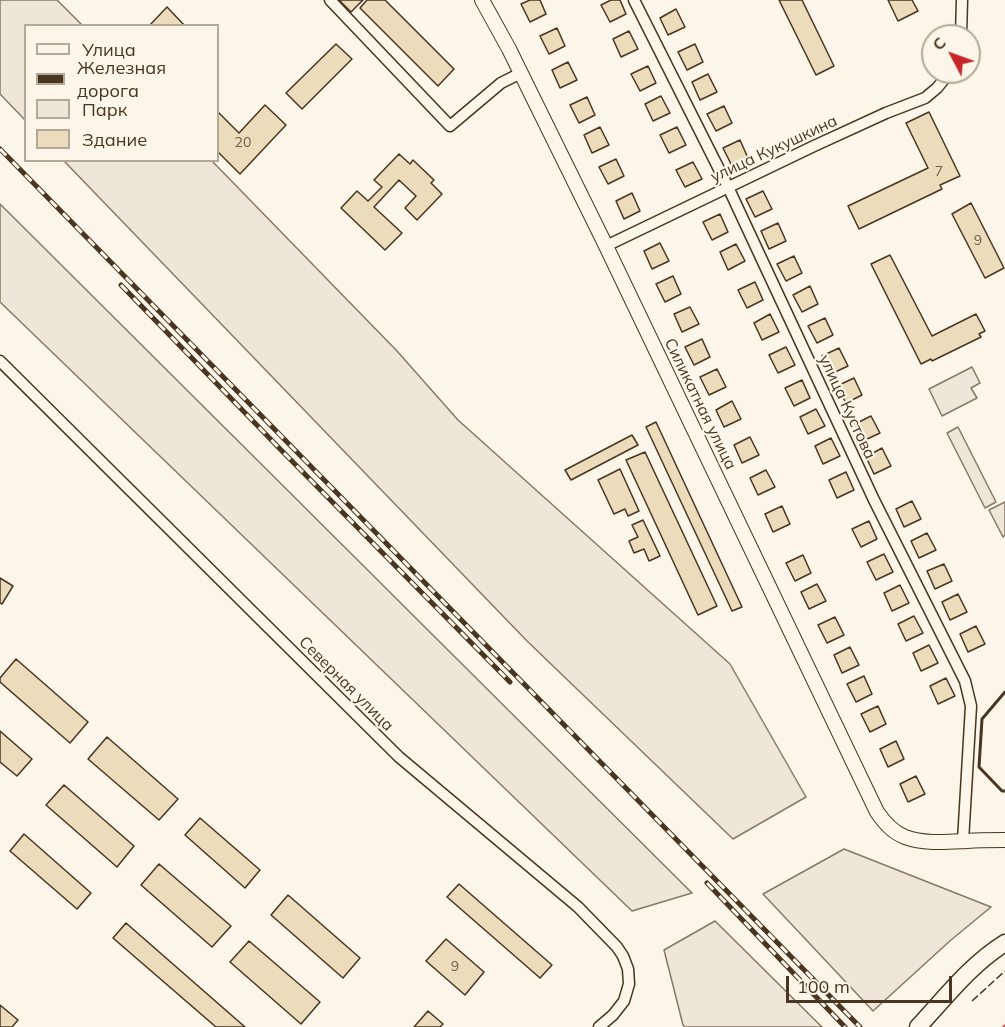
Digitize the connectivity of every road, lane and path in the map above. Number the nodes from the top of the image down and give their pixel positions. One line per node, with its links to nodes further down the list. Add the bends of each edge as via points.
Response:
1 (330, 0): 6 (street, via 450,126 501,83)
2 (482, 0): 6 (street, Силикатная улица)
3 (633, 0): 8 (street, улица Кустова)
4 (962, 0): 5 (street)
5 (961, 24)
6 (521, 73): 9 (street, Силикатная улица)
7 (940, 84): 8 (street, улица Кукушкина, via 925,98)
8 (728, 187): 9 (street, улица Кукушкина); 12 (street, улица Кустова, via 874,500 965,681 971,706)
9 (606, 246): 12 (street, Силикатная улица, via 871,801 885,823 904,837)
10 (0, 361): 16 (street, Северная улица, via 399,757 578,908 617,947 628,969 629,984 624,1001)
11 (1005, 840): 12 (street)
12 (963, 841)
13 (1005, 943): 15 (main road, via 988,954)
14 (1005, 954): 15 (main road)
15 (958, 990): 17 (main road); 18 (main road)
16 (599, 1027)
17 (918, 1027)
18 (931, 1027)

